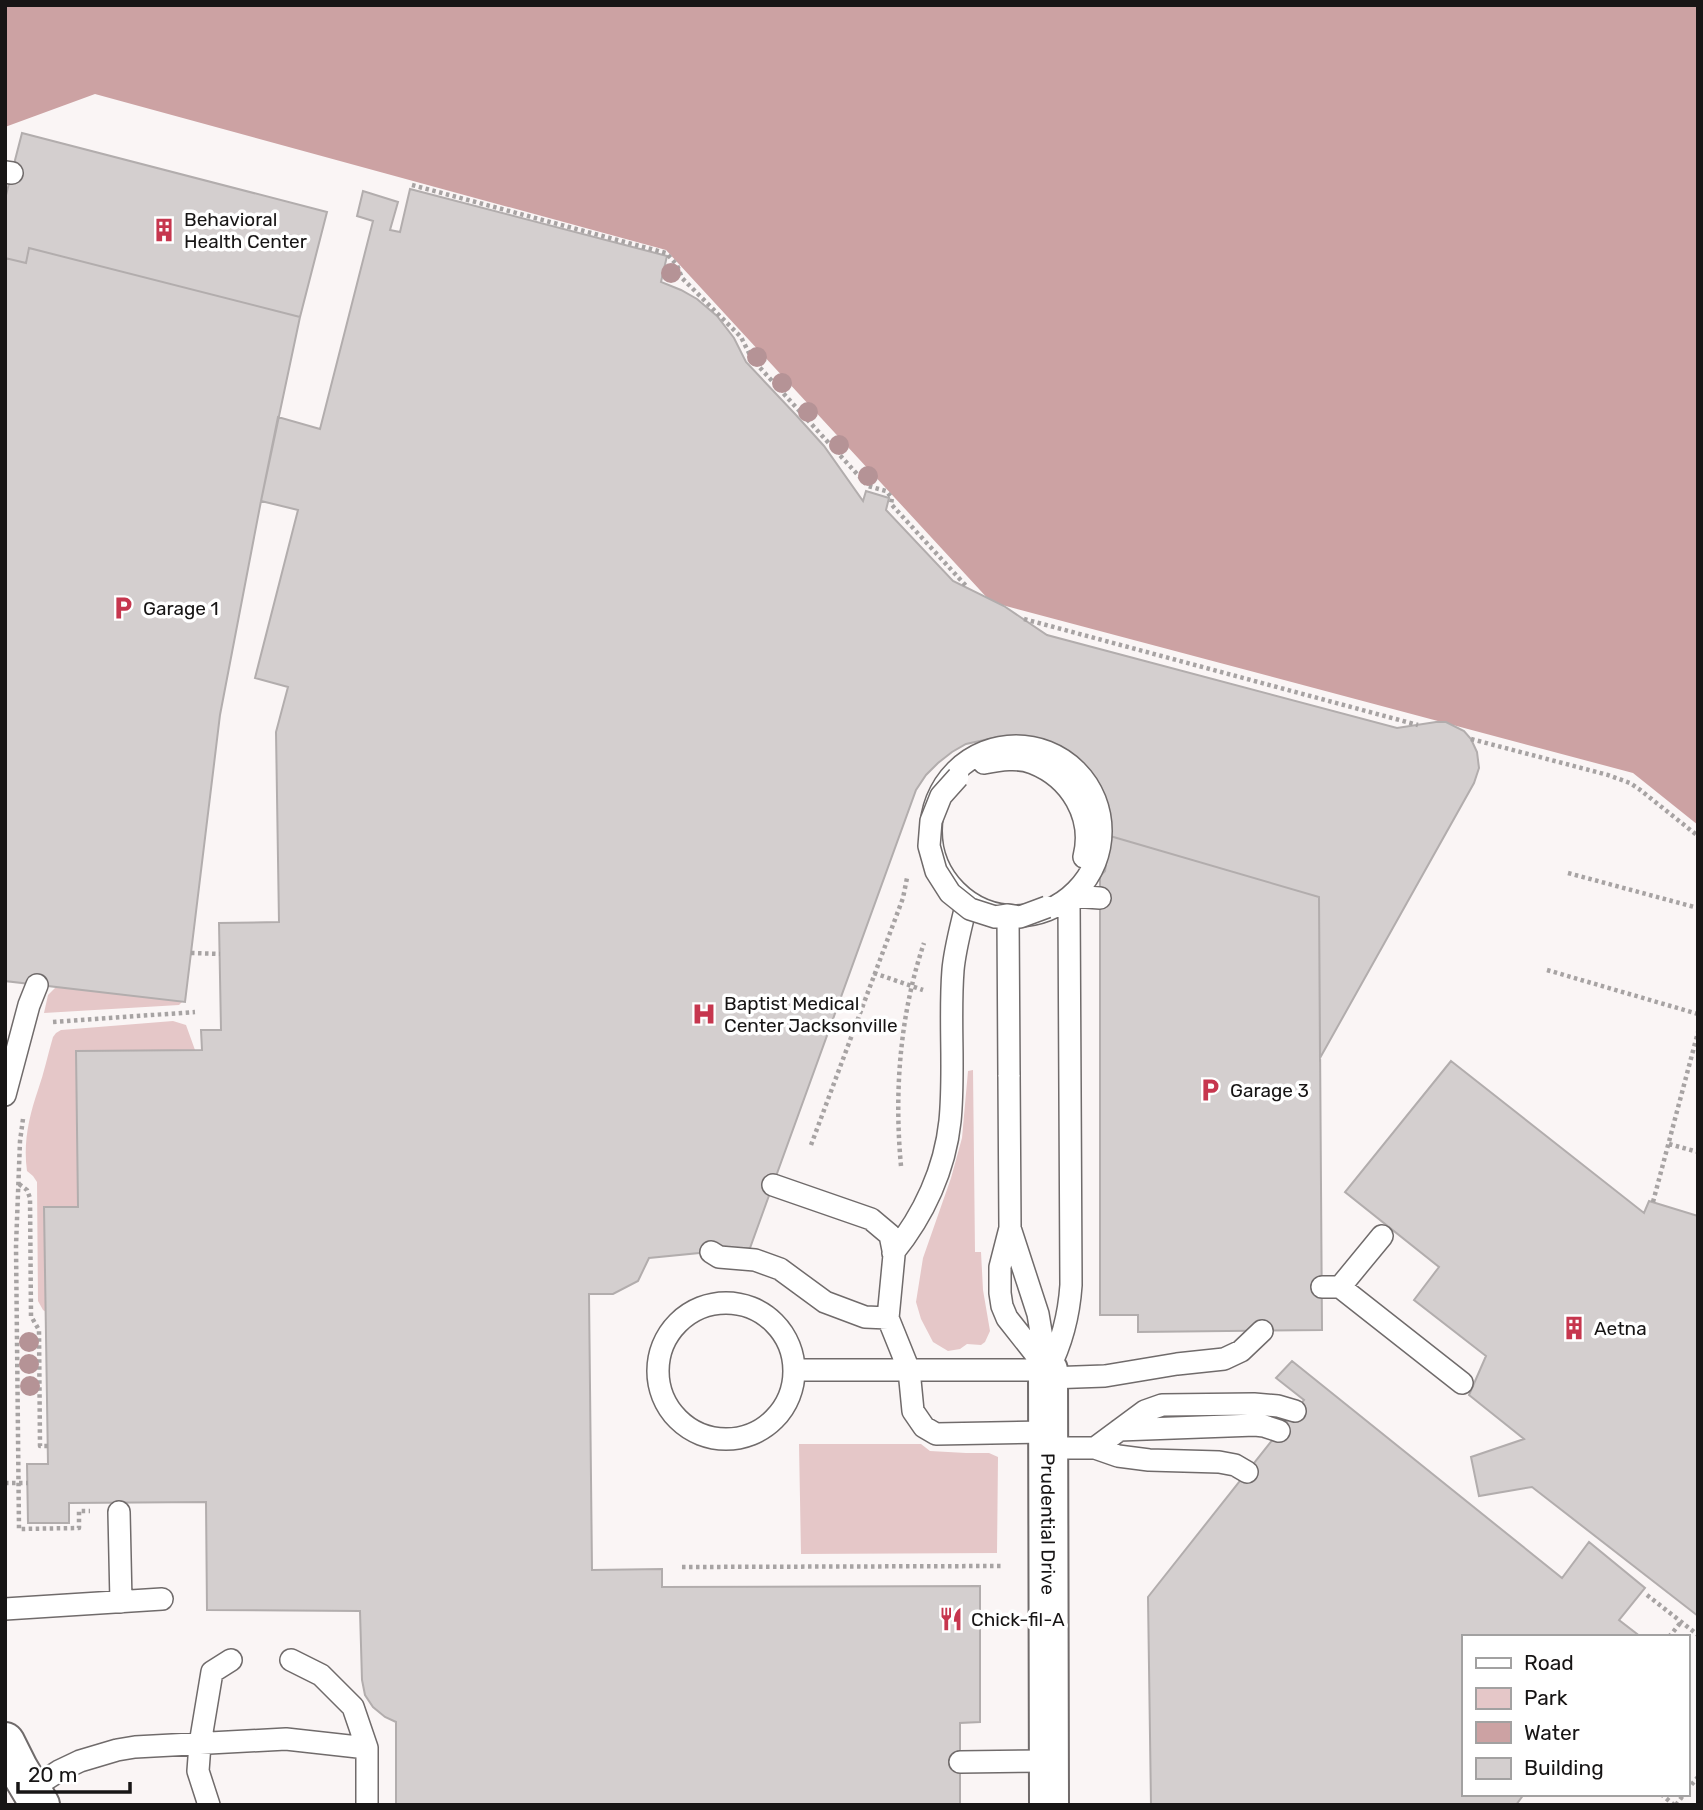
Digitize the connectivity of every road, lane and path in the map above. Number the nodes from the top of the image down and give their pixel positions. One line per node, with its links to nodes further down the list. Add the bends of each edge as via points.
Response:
1 (412, 185): 2 (path, via 666,253 682,278 741,337 752,359 868,486 886,491 891,504)
2 (968, 589)
3 (1024, 619): 4 (path)
4 (1418, 725)
5 (1471, 739): 6 (path, via 1630,783)
6 (1698, 836)
7 (1568, 873): 10 (path)
8 (1069, 896): 9 (lane, via 1055,908 1029,916 1001,916); 9 (lane, via 1097,884 1100,812 1088,784 1068,762 1041,749 1012,745 983,751 958,767 940,791 931,816 931,844 939,870); 11 (lane, bridge, via 1020,917); 11 (lane, bridge, via 1087,845 1085,818 1073,794 1055,775 1031,762 1005,759 979,764 958,777 941,796 931,821 929,846 936,871 950,893 970,909 995,917); 42 (lane, via 1072,1285 1065,1329)
9 (967, 901): 35 (lane, via 953,969 950,1121 944,1155 932,1190)
10 (1698, 908)
11 (1008, 915): 32 (lane, bridge)
12 (928, 932): 18 (path)
13 (191, 953): 14 (path)
14 (220, 954)
15 (1548, 970): 21 (path)
16 (874, 973): 18 (path)
17 (37, 985): 24 (lane)
18 (911, 987): 19 (path); 28 (path, via 899,1083)
19 (923, 990)
20 (195, 1012): 22 (path)
21 (1698, 1014)
22 (49, 1024)
23 (1698, 1032): 26 (path)
24 (5, 1095)
25 (24, 1118): 29 (path)
26 (1669, 1144): 27 (path); 31 (path)
27 (1698, 1152)
28 (901, 1166)
29 (18, 1183): 37 (path, via 30,1198 31,1316); 53 (path, via 19,1530 79,1528 79,1511)
30 (773, 1185): 35 (lane, via 871,1219 890,1235)
31 (1653, 1202)
32 (1010, 1228): 42 (lane, via 1038,1314); 42 (lane, via 1000,1267 1002,1306)
33 (1382, 1236): 43 (lane, via 1331,1287)
34 (711, 1252): 36 (lane, via 780,1269 825,1302 865,1317)
35 (893, 1253): 36 (lane)
36 (888, 1318): 41 (lane)
37 (39, 1330): 38 (path); 48 (path, via 40,1446)
38 (46, 1330)
39 (1262, 1331): 42 (lane, via 1241,1351 1224,1359 1105,1376)
40 (794, 1370): 40 (lane, via 790,1348 779,1329 763,1314 732,1303 710,1304 681,1320 662,1347 658,1369 660,1391 678,1420 706,1437 728,1439 769,1425 788,1400); 41 (lane)
41 (909, 1370): 42 (lane); 47 (lane, via 913,1411 924,1427 936,1434)
42 (1048, 1374): 47 (street, Prudential Drive)
43 (1462, 1383)
44 (1295, 1411): 45 (lane, via 1254,1404 1171,1404 1153,1407)
45 (1119, 1430): 46 (lane, via 1255,1425); 49 (lane)
46 (1279, 1431)
47 (1048, 1440): 49 (lane); 69 (street, Prudential Drive)
48 (48, 1446)
49 (1095, 1448): 50 (lane, via 1149,1460 1219,1462)
50 (1247, 1472)
51 (5, 1483): 52 (path, bridge)
52 (27, 1483)
53 (91, 1511)
54 (120, 1512): 59 (lane)
55 (1004, 1566): 56 (path)
56 (682, 1567)
57 (1647, 1595): 61 (path)
58 (162, 1599): 59 (lane)
59 (121, 1602): 60 (lane)
60 (5, 1609)
61 (1681, 1622): 62 (path); 63 (path)
62 (1671, 1635)
63 (1698, 1635)
64 (232, 1660): 67 (lane, via 212,1672)
65 (292, 1660): 68 (lane, via 321,1675 353,1707)
66 (5, 1742): 71 (street)
67 (200, 1744): 68 (lane, via 286,1740); 71 (lane, via 117,1750 69,1766); 72 (lane, via 198,1772)
68 (367, 1748): 73 (lane)
69 (1049, 1761): 70 (lane); 74 (street, Prudential Drive)
70 (960, 1762)
71 (36, 1797)
72 (209, 1805)
73 (368, 1805)
74 (1049, 1805)

